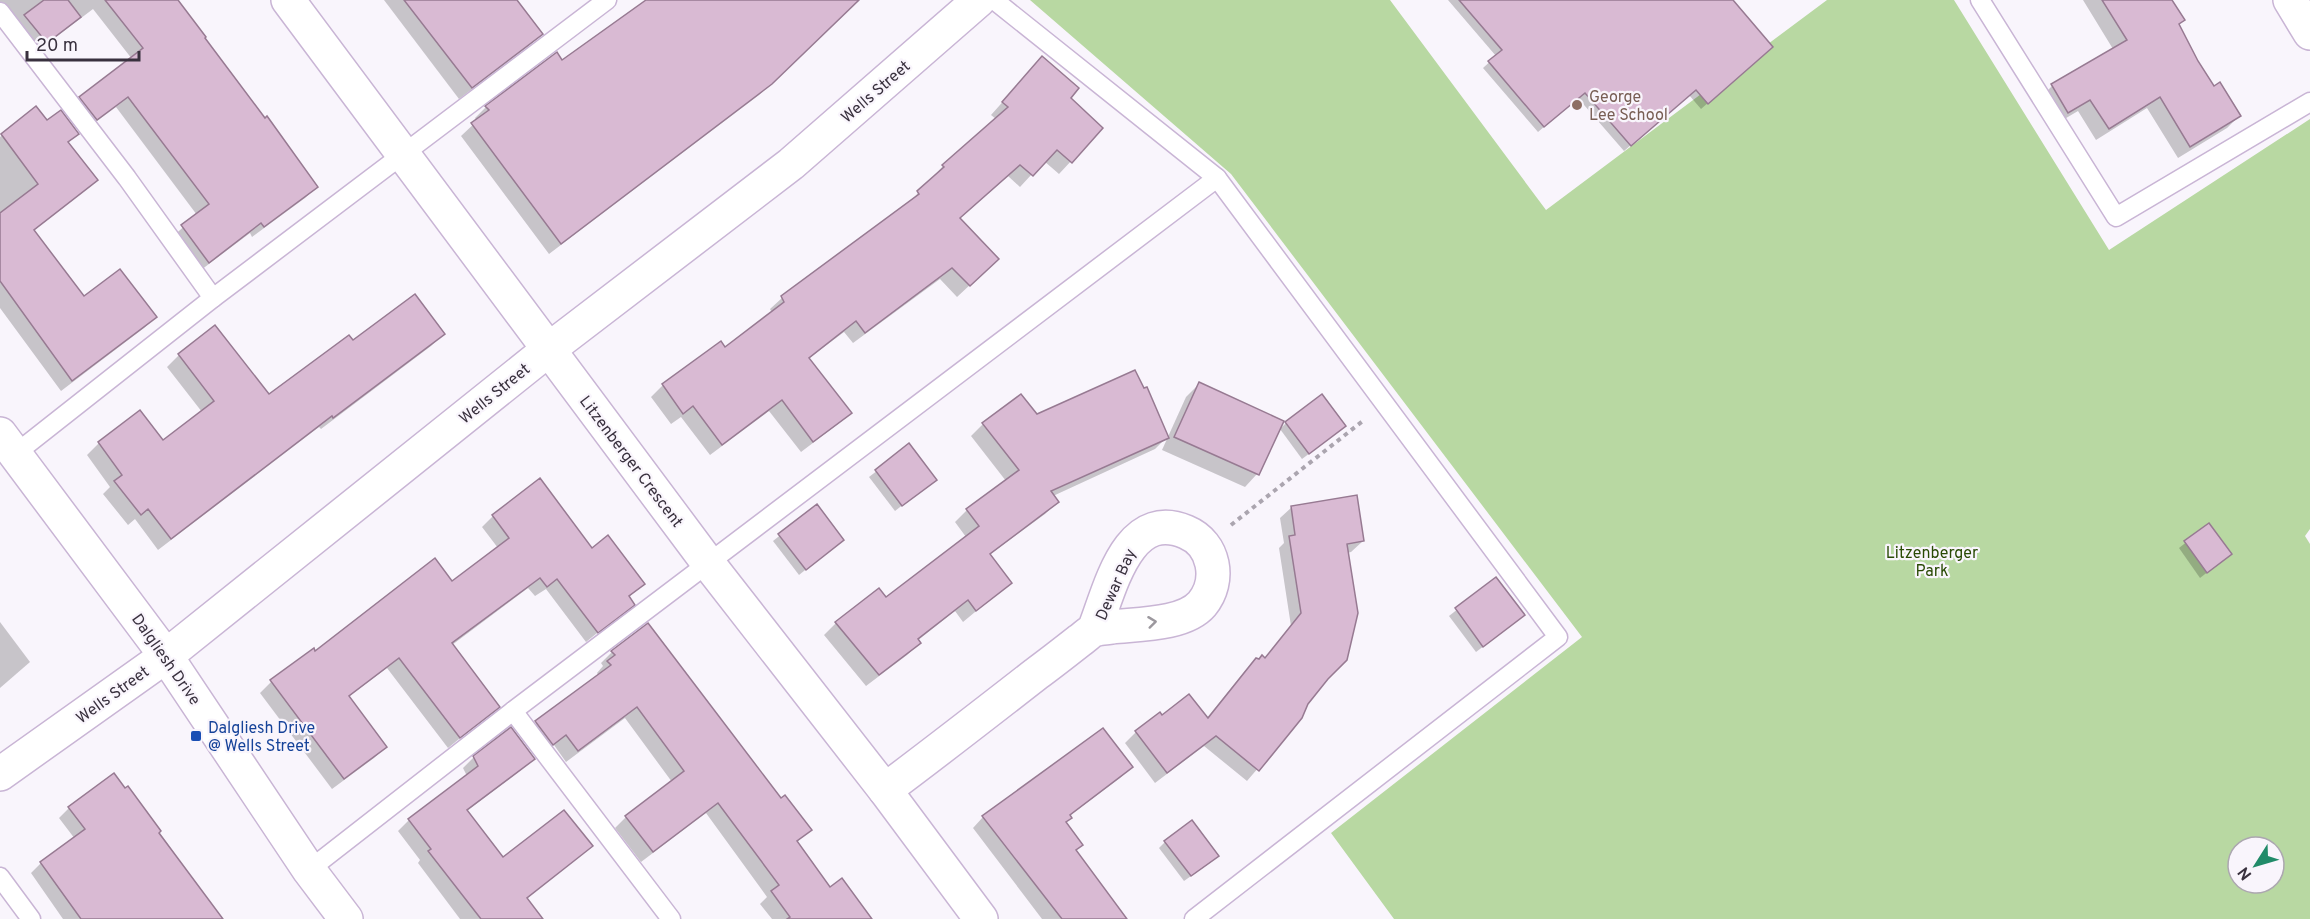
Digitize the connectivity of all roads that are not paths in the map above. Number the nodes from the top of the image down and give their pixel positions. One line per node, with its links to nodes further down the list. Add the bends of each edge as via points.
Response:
1 (288, 0): 10 (street, Litzenberger Crescent)
2 (979, 0): 13 (street, Wells Street, via 791,164)
3 (994, 0): 11 (lane)
4 (1980, 0): 9 (lane, via 2116,217)
5 (2290, 0): 8 (street)
6 (604, 1): 10 (lane)
7 (0, 12): 12 (lane)
8 (2310, 33)
9 (2310, 102)
10 (404, 155): 12 (lane); 13 (street, Litzenberger Crescent)
11 (1217, 178): 15 (lane); 27 (lane, via 1558,637)
12 (213, 298): 14 (lane)
13 (548, 350): 15 (street, Litzenberger Crescent); 17 (street, Wells Street)
14 (7, 444): 17 (street, Dalgliesh Drive)
15 (708, 563): 18 (lane); 20 (street, Litzenberger Crescent)
16 (1094, 630): 16 (street, Dewar Bay, one-way to 16, via 1173,620 1201,605 1214,576 1212,560 1204,545 1177,528 1145,532 1124,556); 20 (street, Dewar Bay)
17 (166, 656): 19 (street, Wells Street); 21 (street, Dalgliesh Drive)
18 (513, 711): 21 (lane); 25 (lane)
19 (0, 774)
20 (885, 790): 26 (street, Litzenberger Crescent)
21 (309, 870): 24 (street, Dalgliesh Drive)
22 (0, 878): 23 (lane)
23 (31, 919)
24 (346, 919)
25 (671, 919)
26 (981, 919)
27 (1194, 919)

